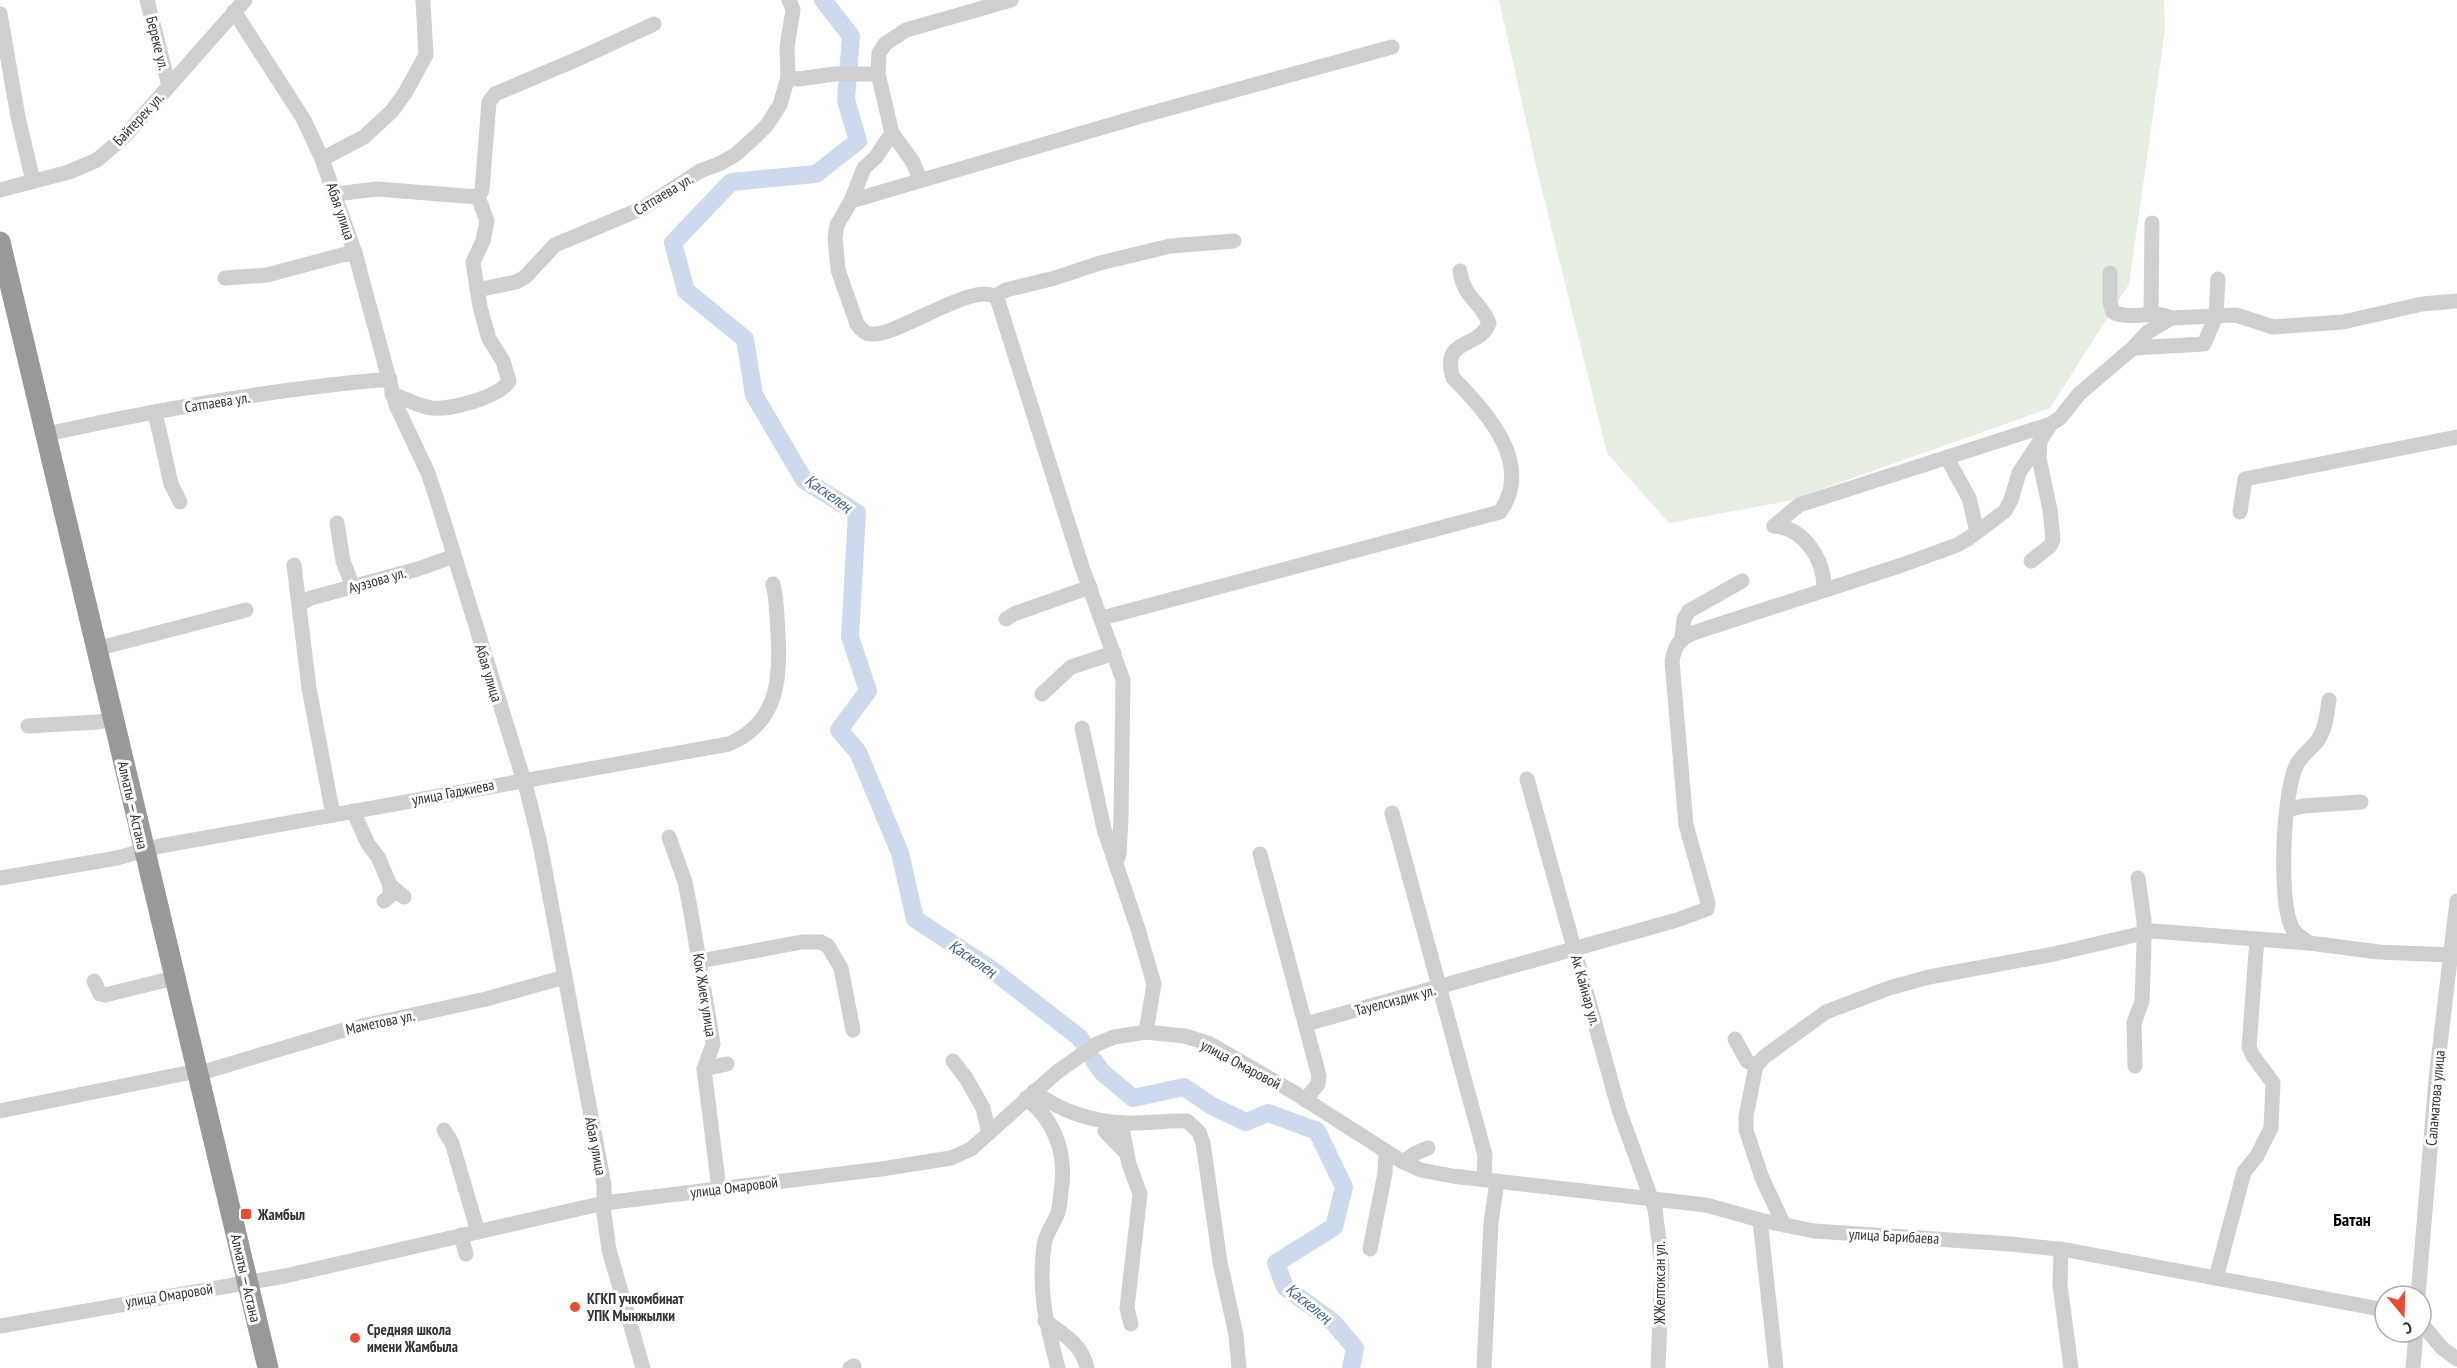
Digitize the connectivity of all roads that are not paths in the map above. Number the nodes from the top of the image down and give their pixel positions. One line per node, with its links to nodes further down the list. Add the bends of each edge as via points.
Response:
1 (147, 0): 11 (street, Береке ул.)
2 (423, 0): 13 (street, via 426,55 405,93 364,137)
3 (789, 0): 10 (street, via 793,10 787,47)
4 (1011, 0): 9 (street, via 922,24 893,38 879,53)
5 (240, 5): 11 (street, Байтерек ул.); 13 (street, Абая улица)
6 (0, 14): 15 (street)
7 (654, 24): 18 (street, via 495,94 489,102 482,190)
8 (1392, 47): 14 (street)
9 (878, 74): 10 (street); 12 (street)
10 (793, 78): 28 (street, Сатпаева ул., via 790,95 767,126 735,155 700,171 643,208 555,245 516,282)
11 (169, 86): 15 (street, Байтерек ул., via 124,137 97,160)
12 (892, 133): 14 (street, via 913,162); 19 (street, via 864,168)
13 (322, 159): 17 (street, Абая улица)
14 (920, 180): 19 (street)
15 (33, 181): 16 (street, Байтерек ул.)
16 (0, 190)
17 (335, 194): 18 (street, via 377,189); 23 (street, Абая улица)
18 (478, 197): 28 (street, Сатпаева ул., via 487,228 473,262)
19 (851, 201): 29 (street, via 837,225 834,248 857,324 869,335 964,299)
20 (2152, 224): 31 (street)
21 (1234, 241): 29 (street, via 1170,246)
22 (0, 242): 40 (highway, Алматы — Астана)
23 (355, 253): 26 (street, via 267,275); 35 (street, Абая улица)
24 (1460, 271): 58 (street, via 1466,294 1489,323 1483,334 1454,352 1452,372 1505,444 1511,492 1500,512)
25 (2110, 273): 31 (street, via 2114,312)
26 (225, 278)
27 (2218, 279): 32 (street)
28 (477, 290): 36 (street, Сатпаева ул., via 489,339 503,361 509,381 506,387 454,407)
29 (995, 296): 54 (street)
30 (2457, 301): 32 (street, via 2422,304 2343,322 2273,327 2236,315)
31 (2151, 315): 33 (street)
32 (2216, 316): 33 (street); 34 (street, via 2204,344)
33 (2171, 318): 34 (street, via 2148,332)
34 (2133, 348): 39 (street)
35 (391, 387): 36 (street, Сатпаева ул.); 37 (street, Сатпаева ул., via 228,400); 38 (street, Абая улица)
36 (431, 408): 38 (street)
37 (155, 412): 40 (street, Сатпаева ул.); 44 (street, via 171,484)
38 (398, 412): 48 (street, Абая улица, via 428,474)
39 (2051, 424): 42 (street); 43 (street)
40 (46, 434): 61 (highway, Алматы — Астана)
41 (2457, 437): 45 (street, via 2245,479)
42 (2040, 442): 47 (street, via 2019,472 2005,511); 49 (street, via 2039,458 2053,540)
43 (1947, 458): 47 (street, via 1969,498); 55 (street, via 1799,506 1774,525 1795,530 1803,537 1821,570)
44 (180, 502)
45 (2240, 512)
46 (337, 523): 53 (street, via 343,561)
47 (1977, 531): 55 (street, via 1957,544)
48 (454, 556): 53 (street, Ауэзова ул.); 68 (street, Абая улица)
49 (2031, 561)
50 (294, 566): 56 (street)
51 (1742, 581): 60 (street, via 1689,611 1684,618)
52 (773, 584): 68 (street, улица Гаджиева, via 779,638 778,680 766,715 750,732 715,747)
53 (353, 587): 56 (street, Ауэзова ул.)
54 (1090, 587): 58 (street); 59 (street)
55 (1824, 590): 60 (street)
56 (300, 603): 74 (street, via 309,688)
57 (246, 610): 61 (street)
58 (1102, 618): 62 (street)
59 (1006, 619)
60 (1682, 637): 88 (street, via 1672,661 1678,745 1686,825 1708,906 1677,920)
61 (96, 649): 65 (highway, Алматы — Астана)
62 (1114, 653): 63 (street, via 1071,667); 78 (street, via 1124,690)
63 (1042, 694)
64 (2329, 700): 71 (street, via 2319,739 2298,763)
65 (113, 719): 66 (street); 76 (highway, Алматы — Астана)
66 (28, 726)
67 (1082, 728): 78 (street, via 1104,829)
68 (523, 779): 72 (street, улица Гаджиева); 91 (street, Абая улица, via 540,844)
69 (1527, 779): 88 (street, Ак Кайнар ул.)
70 (2361, 802): 71 (street)
71 (2287, 810): 87 (street, via 2286,909 2292,928)
72 (353, 811): 74 (street, улица Гаджиева); 81 (street)
73 (1392, 813): 94 (street)
74 (333, 815): 76 (street, улица Гаджиева)
75 (669, 837): 90 (street, Кок Жиек улица, via 685,882)
76 (143, 850): 79 (street, улица Гаджиева); 92 (highway, Алматы — Астана)
77 (1260, 854): 95 (street)
78 (1116, 863): 97 (street, via 1154,984)
79 (0, 878)
80 (2138, 878): 85 (street)
81 (390, 885): 82 (street); 83 (street, via 390,896)
82 (404, 897)
83 (384, 901)
84 (2457, 901): 89 (street, Саламатова улица)
85 (2144, 932): 86 (street); 101 (street, via 2054,954 1928,970 1826,1012 1764,1056); 102 (street, via 2142,995 2134,1023)
86 (2257, 939): 87 (street); 127 (street, via 2249,1047 2273,1083 2271,1128 2244,1172)
87 (2309, 943): 89 (street, via 2379,952)
88 (1574, 948): 94 (street); 118 (street, Ак Кайнар ул., via 1626,1132)
89 (2451, 955): 129 (street, Саламатова улица)
90 (700, 961): 96 (street, via 821,942 828,946 841,968); 103 (street, Кок Жиек улица, via 713,1044)
91 (565, 977): 104 (street, Маметова ул., via 486,999 334,1032); 119 (street, Абая улица, via 604,1185)
92 (174, 978): 93 (street, via 105,994 100,994); 104 (highway, Алматы — Астана)
93 (93, 981)
94 (1441, 986): 95 (street, Тауелсиздик ул.); 116 (street, Тауелсиздик ул.)
95 (1306, 1024): 106 (street, via 1319,1076 1318,1084)
96 (853, 1030)
97 (1146, 1032): 105 (street, улица Омаровой, via 1097,1044); 106 (street, улица Омаровой, via 1185,1036 1210,1044)
98 (1735, 1039): 101 (street, via 1747,1061)
99 (953, 1061): 111 (street, via 983,1108)
100 (727, 1064): 103 (street)
101 (1756, 1066): 121 (street, via 1746,1130 1762,1178)
102 (2135, 1066)
103 (704, 1069): 117 (street, Кок Жиек улица)
104 (197, 1073): 107 (street, Маметова ул.); 128 (highway, Алматы — Астана)
105 (1030, 1094): 108 (street, via 1088,1118); 111 (street, улица Омаровой); 131 (street, via 1055,1134 1063,1178 1058,1214 1044,1245 1041,1302)
106 (1305, 1100): 113 (street, улица Омаровой)
107 (0, 1111)
108 (1121, 1123): 114 (street); 142 (street, via 1187,1121 1199,1132)
109 (444, 1130): 122 (street, via 449,1134)
110 (1105, 1131): 114 (street)
111 (989, 1133): 117 (street, улица Омаровой, via 971,1149 951,1158)
112 (1428, 1148): 115 (street)
113 (1386, 1151): 115 (street, улица Омаровой); 124 (street)
114 (1128, 1157): 132 (street, via 1140,1194 1126,1308)
115 (1403, 1162): 116 (street, улица Барибаева, via 1421,1170)
116 (1490, 1181): 118 (street, улица Барибаева); 143 (street, Тауелсиздик ул.)
117 (718, 1189): 119 (street, улица Омаровой)
118 (1653, 1199): 120 (street, улица Барибаева, via 1706,1205); 144 (street, ЖЖелтоксан ул., via 1662,1266)
119 (604, 1203): 122 (street, улица Омаровой); 139 (street, Абая улица, via 609,1250 628,1331)
120 (1760, 1220): 121 (street, улица Барибаева); 137 (street)
121 (1784, 1224): 125 (street, улица Барибаева, via 1814,1231)
122 (478, 1232): 123 (street, улица Омаровой)
123 (461, 1235): 126 (street); 128 (street, улица Омаровой, via 339,1265)
124 (1370, 1249)
125 (2061, 1249): 127 (street, улица Барибаева); 145 (street, via 2060,1285)
126 (466, 1254)
127 (2216, 1278): 130 (street, улица Барибаева)
128 (247, 1282): 133 (street, улица Омаровой); 138 (highway, Алматы — Астана)
129 (2419, 1284)
130 (2373, 1308)
131 (1046, 1321): 140 (street); 141 (street, via 1077,1345)
132 (1131, 1324)
133 (0, 1326)
134 (2433, 1337): 136 (street)
135 (2414, 1344): 146 (street)
136 (2457, 1359)
137 (1776, 1367)
138 (268, 1368)
139 (643, 1368)
140 (1058, 1368)
141 (1087, 1368)
142 (1239, 1368)
143 (1484, 1368)
144 (1658, 1368)
145 (2071, 1368)
146 (2413, 1368)

